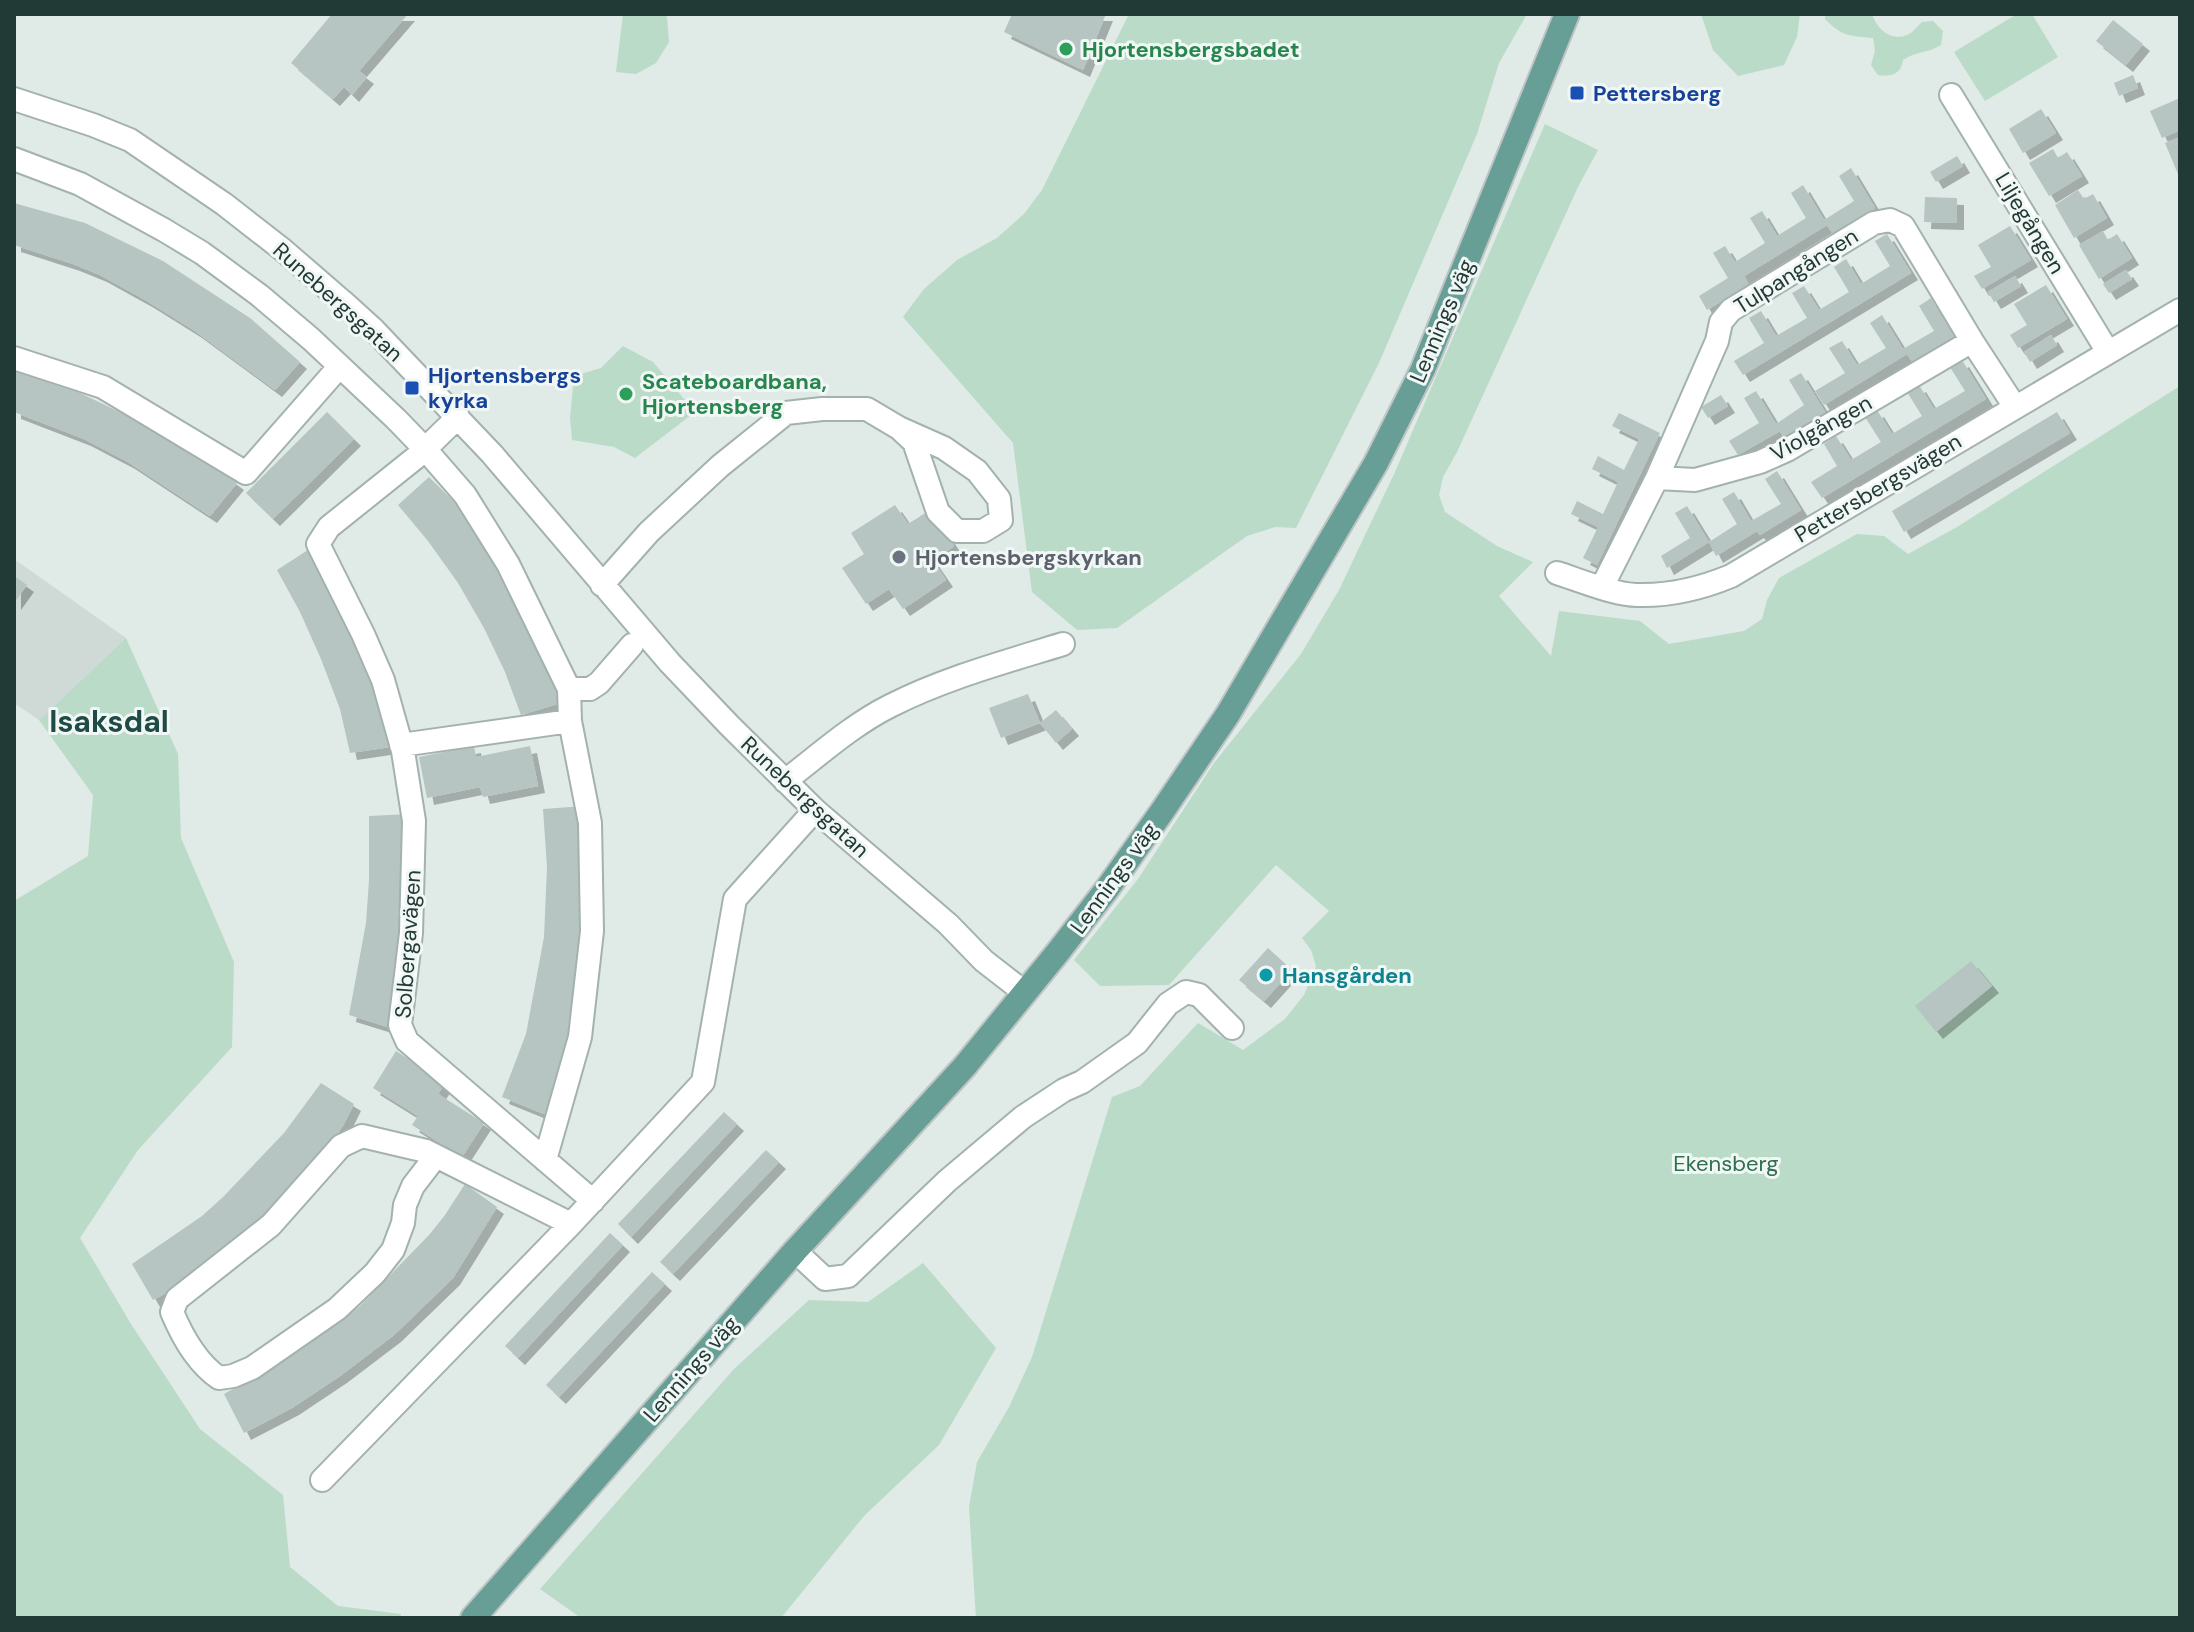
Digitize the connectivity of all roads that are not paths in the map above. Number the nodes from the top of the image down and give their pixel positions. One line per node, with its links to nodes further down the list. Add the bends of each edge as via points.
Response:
1 (1567, 14): 25 (main road, Lennings väg, via 1423,369 1376,463 1228,714 1107,889)
2 (1951, 95): 7 (street, Liljegången)
3 (14, 99): 11 (street, Runebergsgatan, via 130,140 224,204 374,330)
4 (14, 159): 9 (street, Runebergsgatan, via 80,184 202,253 259,295)
5 (2180, 310): 7 (street, Pettersbergsvägen)
6 (1972, 341): 10 (street, Tulpangången); 14 (street, Violgången, via 1760,462 1695,480); 14 (street, Tulpangången, via 1903,226 1890,220 1874,223 1731,310 1721,322)
7 (2108, 352): 10 (street, Pettersbergsvägen)
8 (14, 358): 9 (street, via 103,387 246,473)
9 (339, 367): 13 (street, Runebergsgatan)
10 (2015, 407): 17 (street, Pettersbergsvägen, via 1731,576 1671,593 1635,596)
11 (458, 417): 13 (street); 16 (street, Runebergsgatan)
12 (899, 428): 12 (street, via 914,442 938,512 957,531 983,531 1001,520 999,499 977,471 944,448); 16 (street, via 867,409 786,413 649,532)
13 (425, 449): 20 (street, Runebergsgatan, via 465,495 508,564); 22 (street, Solbergavägen, via 329,527 318,544 383,680)
14 (1657, 478): 17 (street, Tulpangången)
15 (1557, 573): 17 (street, Pettersbergsvägen)
16 (602, 585): 23 (street, Runebergsgatan)
17 (1602, 587)
18 (1063, 644): 23 (street, via 939,683 887,707)
19 (632, 645): 20 (street, via 599,683 590,689)
20 (569, 689): 21 (street)
21 (570, 721): 22 (street); 28 (street, via 590,823 592,931 580,1037)
22 (401, 745): 28 (street, Solbergavägen, via 414,835 411,933 400,1025 407,1041)
23 (785, 781): 24 (street, Runebergsgatan)
24 (815, 810): 25 (street, Runebergsgatan); 29 (street, via 735,899 703,1082)
25 (1024, 992): 31 (main road, Lennings väg, via 965,1066)
26 (1232, 1028): 31 (street, via 1199,995 1186,992 1168,1004 1137,1043 1012,1126 848,1276 825,1279)
27 (436, 1156): 27 (street, via 362,1136 341,1146 271,1225 177,1299 172,1312 205,1369 219,1378 252,1368 337,1309 393,1250 413,1186); 30 (street)
28 (545, 1160): 29 (street, Solbergavägen)
29 (593, 1201): 30 (street)
30 (571, 1224): 32 (street)
31 (795, 1251): 33 (main road, Lennings väg)
32 (322, 1480)
33 (484, 1615)

